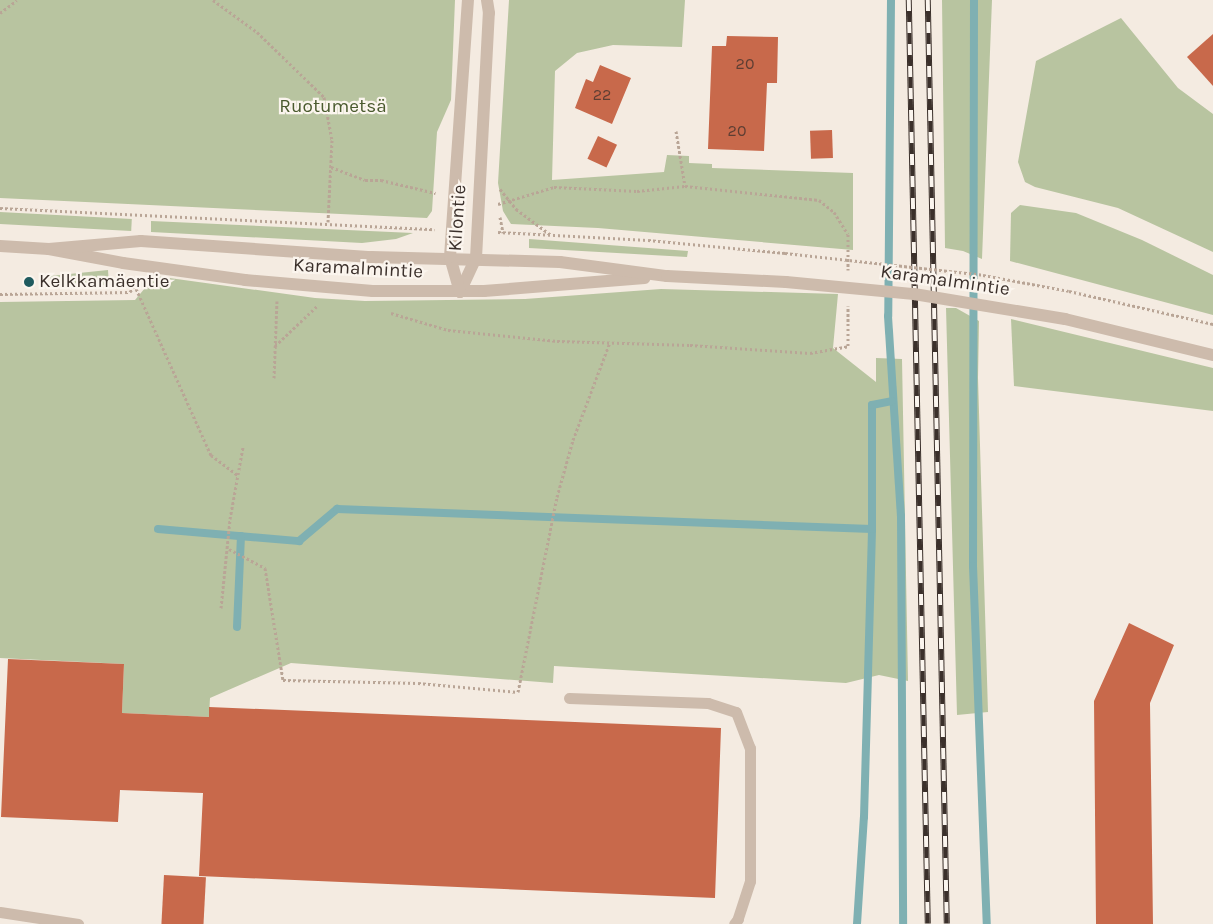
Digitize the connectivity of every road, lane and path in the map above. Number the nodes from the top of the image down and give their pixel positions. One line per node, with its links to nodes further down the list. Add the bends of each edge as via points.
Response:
1 (17, 0): 5 (path)
2 (213, 0): 7 (path, via 257,32 324,97 332,140)
3 (468, 0): 10 (street, Kilontie)
4 (487, 0): 16 (street, Kilontie, via 489,12)
5 (0, 13)
6 (676, 131): 9 (path)
7 (331, 167): 10 (path, via 365,180 381,180); 14 (path)
8 (495, 183): 11 (path)
9 (685, 186): 11 (path, via 637,191 554,187); 23 (path, via 819,200 834,212 848,234)
10 (455, 197): 15 (street, Kilontie)
11 (509, 201): 12 (path); 17 (path)
12 (497, 204)
13 (0, 208): 14 (path)
14 (328, 222): 15 (path)
15 (453, 230): 20 (street, Kilontie)
16 (477, 231): 17 (path); 21 (street, Kilontie)
17 (551, 235): 30 (path, bridge, via 785,254 983,275)
18 (0, 246): 19 (street, Karamalmintie)
19 (49, 249): 20 (street, Karamalmintie, via 142,241 371,257); 24 (street, Karamalmintie, via 123,263)
20 (450, 257): 21 (street, Karamalmintie); 27 (street, Kilontie)
21 (476, 258): 22 (street, Karamalmintie, via 560,262); 27 (street, Kilontie)
22 (667, 276): 27 (street, Karamalmintie); 33 (street, Karamalmintie, bridge, via 786,282 914,294 1065,319)
23 (848, 280)
24 (277, 283): 26 (street, Karamalmintie); 32 (path)
25 (134, 284): 36 (path, via 211,456)
26 (335, 288): 27 (street, Karamalmintie); 32 (path)
27 (460, 292)
28 (848, 299): 31 (path, via 848,346 810,353)
29 (382, 310): 31 (path, via 448,330 557,341)
30 (1213, 324)
31 (610, 342): 37 (path, via 573,440 557,497 518,692 418,683 283,680 264,568)
32 (275, 346): 34 (path)
33 (1213, 355)
34 (274, 378)
35 (243, 447): 36 (path)
36 (238, 476): 37 (path, via 230,519)
37 (229, 549): 38 (path)
38 (221, 608)
39 (569, 698): 43 (lane, via 708,703 736,712 750,748 750,881)
40 (0, 912): 41 (lane)
41 (67, 922): 42 (lane)
42 (78, 924)
43 (734, 924)

